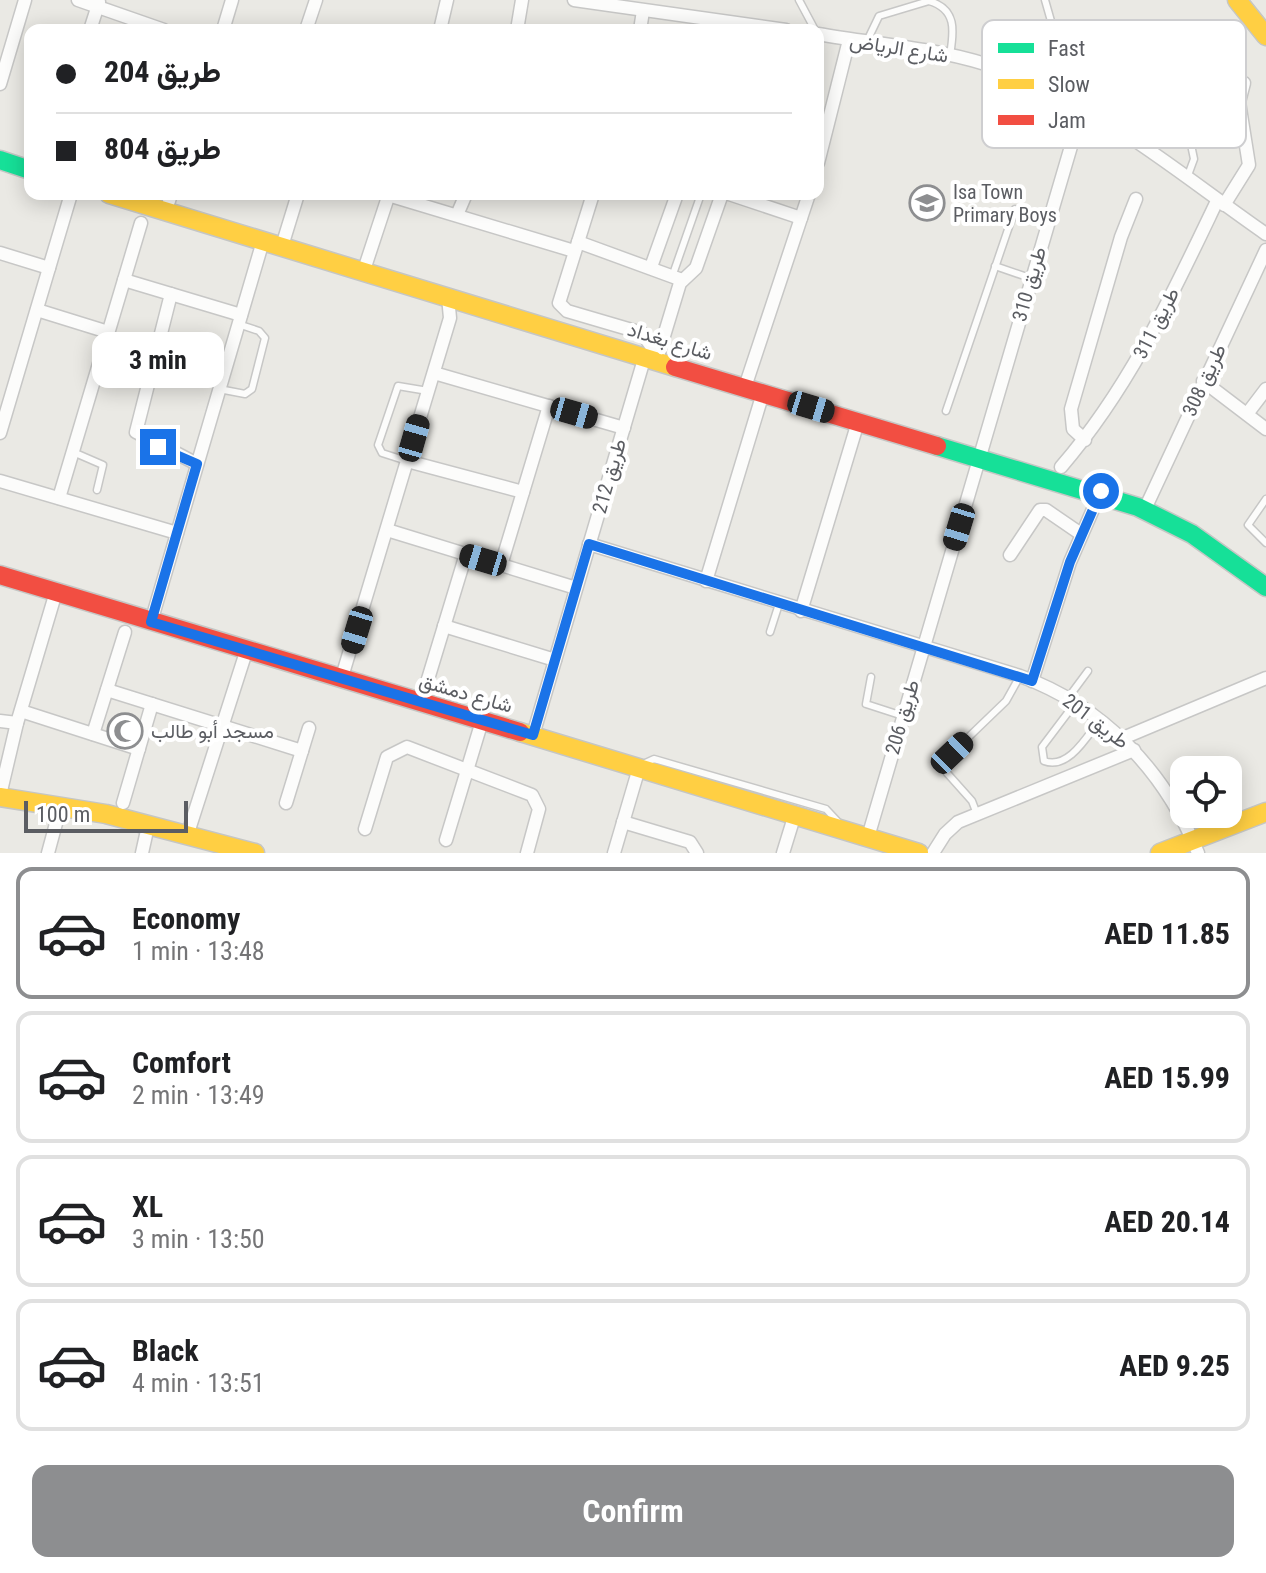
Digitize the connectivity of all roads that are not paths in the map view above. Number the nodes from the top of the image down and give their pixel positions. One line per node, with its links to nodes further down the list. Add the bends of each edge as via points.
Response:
1 (25, 0): 30 (street)
2 (78, 0): 11 (street)
3 (232, 0): 17 (street)
4 (316, 0): 18 (street)
5 (447, 0): 19 (street)
6 (522, 0): 20 (street)
7 (574, 0): 12 (street)
8 (799, 0): 23 (lane)
9 (1045, 0): 14 (lane)
10 (1237, 0): 25 (street)
11 (98, 3): 15 (street); 16 (street)
12 (617, 3): 13 (street)
13 (643, 11): 21 (street); 22 (street)
14 (1051, 20)
15 (92, 24)
16 (141, 24)
17 (225, 24)
18 (310, 24)
19 (441, 24)
20 (518, 24)
21 (641, 24)
22 (741, 24)
23 (812, 24)
24 (824, 34): 26 (street, شارع الرياض)
25 (1266, 36)
26 (849, 40): 27 (street, شارع الرياض); 31 (street)
27 (867, 41): 28 (street, شارع الرياض); 28 (lane, via 879,16 929,1 953,20)
28 (950, 55): 29 (street, شارع الرياض)
29 (982, 65)
30 (1, 79)
31 (824, 134)
32 (1246, 146): 52 (street, طريق 311, via 1249,165)
33 (1070, 148): 68 (street, طريق 310)
34 (1141, 148): 38 (street, شارع الرياض)
35 (1192, 148): 38 (lane)
36 (0, 160): 37 (street)
37 (24, 168)
38 (1187, 178): 52 (street, شارع الرياض)
39 (1136, 199): 92 (street, via 1071,409 1073,429)
40 (69, 200): 65 (street)
41 (129, 200): 58 (street, شارع بغداد)
42 (296, 200): 59 (street)
43 (386, 200): 66 (street)
44 (408, 200): 54 (street)
45 (463, 200): 54 (street)
46 (591, 200): 60 (street)
47 (675, 200): 64 (street)
48 (699, 200): 67 (lane)
49 (720, 200): 67 (street, طريق 212, via 696,268)
50 (747, 200): 55 (street)
51 (807, 200): 55 (street)
52 (1221, 203): 57 (street, شارع الرياض); 92 (street, طريق 311, via 1149,340)
53 (1015, 209): 63 (lane)
54 (457, 215): 60 (street)
55 (801, 218): 83 (street)
56 (141, 223): 69 (street)
57 (1266, 234)
58 (263, 241): 59 (street, شارع بغداد); 75 (street)
59 (282, 246): 66 (street, شارع بغداد)
60 (576, 246): 64 (street); 77 (street, via 559,295 561,306 642,333)
61 (1266, 250): 79 (street, طريق 308)
62 (0, 253): 65 (street)
63 (995, 266): 68 (lane); 86 (lane)
64 (651, 267): 67 (street)
65 (49, 268): 73 (street)
66 (363, 273): 71 (street, شارع بغداد)
67 (677, 277): 77 (street, طريق 212)
68 (1030, 278): 94 (street, طريق 310)
69 (124, 280): 70 (street); 76 (street)
70 (171, 294): 75 (street); 96 (street, via 136,432)
71 (448, 297): 72 (street, شارع بغداد); 74 (street)
72 (467, 303): 74 (street); 77 (street, شارع بغداد)
73 (37, 310): 76 (street); 80 (street)
74 (450, 318): 78 (street)
75 (240, 320): 81 (street); 81 (lane, via 265,338 252,389 245,394)
76 (108, 332): 93 (street)
77 (653, 357): 83 (street, شارع بغداد); 89 (street, طريق 212)
78 (434, 373): 84 (street); 85 (street)
79 (1203, 381): 87 (street); 104 (street, طريق 308)
80 (6, 389): 91 (street)
81 (219, 389): 96 (street)
82 (1266, 389): 87 (street)
83 (754, 390): 88 (street, شارع بغداد); 115 (street)
84 (428, 391): 95 (street); 95 (lane, via 398,386 378,445 382,453)
85 (549, 406): 89 (street); 101 (street)
86 (946, 411)
87 (1247, 414): 90 (street)
88 (858, 422): 94 (street, شارع بغداد); 121 (street)
89 (624, 428): 109 (street, طريق 212)
90 (1266, 429)
91 (0, 433)
92 (1085, 440): 97 (street, طريق 311)
93 (73, 452): 99 (lane, via 103,465); 102 (street)
94 (979, 459): 100 (street, شارع بغداد); 126 (street, طريق 206)
95 (407, 461): 101 (street); 105 (street)
96 (197, 464): 106 (street)
97 (1061, 467)
98 (0, 481): 102 (street)
99 (97, 490)
100 (1101, 491): 104 (street, شارع بغداد); 107 (street)
101 (523, 492): 113 (street)
102 (59, 498): 106 (street)
103 (1266, 499): 108 (lane, via 1248,525)
104 (1144, 511): 110 (street, شارع بغداد)
105 (387, 530): 111 (street); 133 (street)
106 (177, 533): 122 (street)
107 (1081, 534): 112 (street, via 1040,510); 131 (street)
108 (1266, 543)
109 (589, 544): 115 (street, طريق 201); 117 (street, طريق 212)
110 (1212, 545): 116 (street, شارع بغداد); 119 (street, شارع بغداد)
111 (466, 554): 113 (street); 123 (street)
112 (1010, 555)
113 (501, 565): 117 (street)
114 (0, 575): 118 (street, شارع دمشق)
115 (706, 581): 120 (street, طريق 201)
116 (1266, 587)
117 (576, 588): 128 (street, طريق 212)
118 (56, 592): 122 (street, شارع دمشق); 139 (street)
119 (1266, 599)
120 (779, 604): 121 (street, طريق 201); 125 (lane)
121 (801, 611): 126 (street, طريق 201)
122 (151, 622): 127 (street, شارع دمشق)
123 (444, 626): 128 (street); 134 (street)
124 (125, 632): 135 (street)
125 (770, 632)
126 (922, 648): 131 (street, طريق 201); 138 (street, طريق 206)
127 (246, 652): 133 (street, شارع دمشق); 143 (street)
128 (555, 660): 146 (street, طريق 212)
129 (1088, 671): 136 (lane)
130 (871, 677): 138 (lane, via 866,704)
131 (1026, 678): 136 (street, طريق 201); 151 (lane)
132 (1266, 678): 147 (street)
133 (341, 680): 142 (street, شارع دمشق)
134 (425, 689)
135 (107, 690): 137 (street); 145 (street)
136 (1072, 700): 140 (street, طريق 201); 140 (lane, via 1042,747 1044,761 1071,756)
137 (152, 704): 143 (street); 148 (street)
138 (903, 716): 167 (street, طريق 206)
139 (19, 717): 141 (street); 145 (street); 155 (street)
140 (1100, 719): 147 (street, طريق 201)
141 (0, 721)
142 (482, 721): 146 (street, شارع دمشق); 153 (street)
143 (222, 726): 150 (street); 166 (street)
144 (309, 728): 150 (street)
145 (93, 734): 148 (street)
146 (533, 735): 152 (street, شارع دمشق)
147 (1123, 738): 149 (street, طريق 201)
148 (139, 749): 156 (street)
149 (1134, 750): 161 (street); 169 (street, طريق 201, via 1155,775)
150 (302, 751): 157 (street)
151 (952, 753)
152 (639, 768): 160 (street, شارع دمشق); 162 (street); 164 (lane, via 654,759 826,809)
153 (468, 770): 165 (street, via 407,747 394,751 387,757); 168 (street); 173 (street, via 535,798 539,809)
154 (947, 773): 161 (lane)
155 (0, 796): 158 (street)
156 (123, 803)
157 (286, 803)
158 (61, 805): 163 (street); 171 (street)
159 (1266, 812): 169 (street)
160 (795, 814): 164 (street, شارع دمشق); 176 (street)
161 (977, 814): 178 (street, via 948,829)
162 (623, 822): 174 (street); 175 (street, via 690,842)
163 (148, 826): 166 (street); 172 (street)
164 (842, 828): 167 (street, شارع دمشق)
165 (365, 829)
166 (187, 836): 170 (street)
167 (868, 837): 177 (street, شارع دمشق)
168 (446, 840)
169 (1195, 846): 179 (street)
170 (247, 852)
171 (48, 853)
172 (142, 853)
173 (527, 853)
174 (614, 853)
175 (697, 853)
176 (783, 853)
177 (919, 853)
178 (933, 853)
179 (1160, 853)

